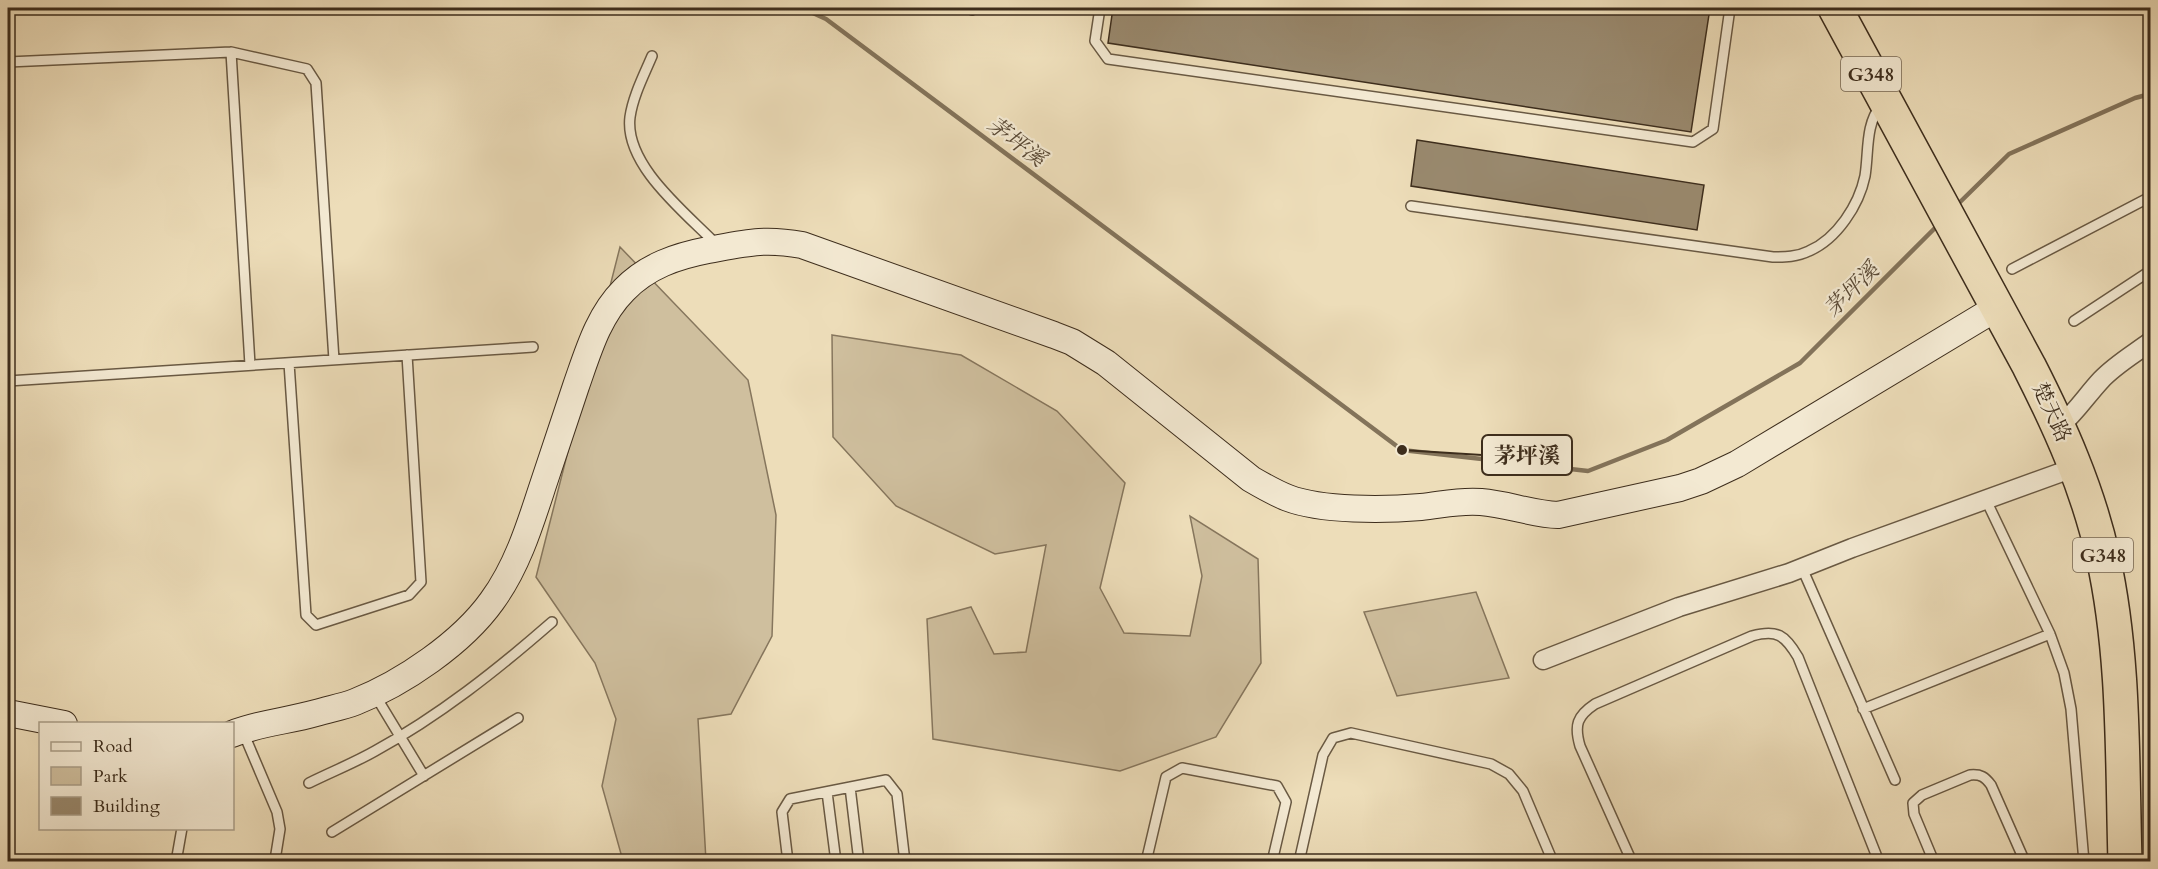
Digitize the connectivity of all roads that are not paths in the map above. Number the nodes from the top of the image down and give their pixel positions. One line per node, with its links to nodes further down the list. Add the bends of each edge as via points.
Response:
1 (1100, 8): 2 (lane, via 1095,41 1108,59 1693,142 1713,129)
2 (1730, 8)
3 (1835, 8): 7 (highway, 楚天路 / G348)
4 (231, 52): 6 (lane); 18 (lane, via 307,69 316,83); 20 (lane)
5 (652, 56): 10 (lane, via 634,99 630,119 633,141 641,162 655,181)
6 (8, 62)
7 (1884, 100): 9 (lane, via 1874,112 1865,175 1854,206 1824,244 1791,257 1773,258); 13 (highway, 楚天路 / G348)
8 (2151, 197): 11 (lane)
9 (1411, 206)
10 (719, 248): 13 (street, via 770,240 802,245 1054,334 1106,363 1270,490 1290,499 1332,506 1395,509 1480,502 1558,515 1701,481 1737,464); 29 (street, via 654,267 613,302 589,348 530,527 514,565 492,601 464,632)
11 (2012, 270)
12 (2151, 271): 14 (lane)
13 (1998, 307): 22 (highway, 楚天路 / G348)
14 (2074, 321)
15 (2151, 342): 22 (street, via 2101,380)
16 (533, 347): 17 (lane)
17 (407, 355): 18 (lane); 19 (lane, via 421,582 409,595 316,625 306,615)
18 (334, 360): 19 (lane)
19 (289, 363): 20 (lane)
20 (250, 365): 21 (lane)
21 (8, 381)
22 (2060, 426): 23 (highway, 楚天路 / G348)
23 (2076, 468): 24 (street); 58 (highway, 楚天路 / G348, via 2103,557 2114,625)
24 (1986, 500): 25 (street); 27 (lane)
25 (1802, 568): 28 (street, via 1678,607); 30 (lane)
26 (552, 622): 35 (lane, via 496,671)
27 (2050, 634): 30 (lane); 57 (lane, via 2064,673 2071,710)
28 (1543, 660)
29 (374, 693): 34 (street, via 354,702); 35 (lane)
30 (1863, 709): 37 (lane)
31 (8, 713): 33 (street)
32 (518, 718): 36 (lane)
33 (58, 722)
34 (237, 732): 44 (lane, via 278,812 280,829 275,860)
35 (400, 736): 36 (lane); 38 (lane)
36 (424, 776): 42 (lane)
37 (1895, 780)
38 (309, 783)
39 (850, 787): 40 (lane); 47 (lane); 48 (lane, via 886,780 897,794)
40 (827, 792): 45 (lane, via 790,799 782,812); 46 (lane)
41 (182, 830): 43 (lane)
42 (332, 832)
43 (176, 861)
44 (290, 861)
45 (788, 861)
46 (836, 861)
47 (859, 861)
48 (905, 861)
49 (1146, 861): 50 (lane, via 1166,777 1182,768 1277,786 1286,802)
50 (1272, 861)
51 (1299, 861): 52 (lane, via 1323,755 1334,738 1351,733 1491,764 1509,774 1523,791)
52 (1554, 861)
53 (1632, 861): 54 (lane, via 1580,746 1577,722 1595,704 1765,632 1779,634 1798,657)
54 (1879, 861)
55 (1934, 861): 56 (lane, via 1913,803 1922,795 1978,774 1991,785)
56 (2025, 861)
57 (2084, 861)
58 (2125, 861)

